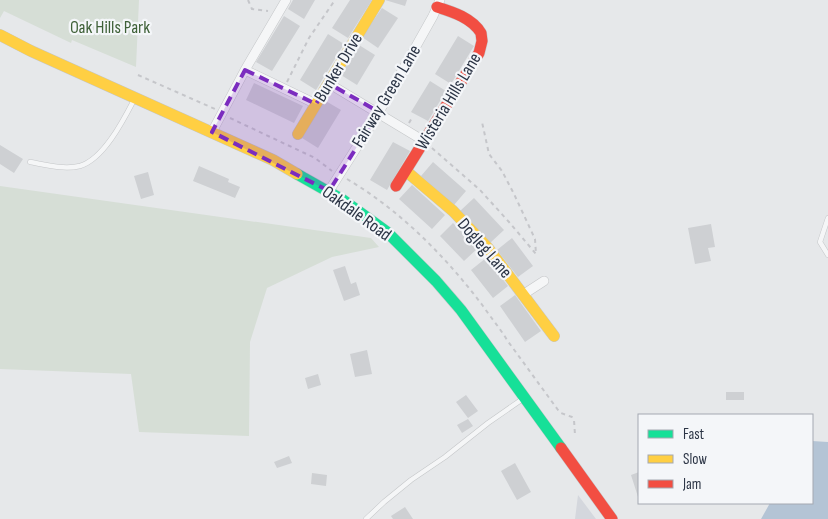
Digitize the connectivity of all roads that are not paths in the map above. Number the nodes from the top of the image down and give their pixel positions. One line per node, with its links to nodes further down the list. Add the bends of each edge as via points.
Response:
1 (286, 0): 5 (street)
2 (379, 0): 6 (main road, Bunker Drive)
3 (438, 4): 9 (street, Fairway Green Lane); 12 (main road, Wisteria Hills Lane, via 478,28 482,43)
4 (0, 35): 7 (main road, Oakdale Road)
5 (245, 70): 8 (street); 10 (street)
6 (328, 83): 8 (main road, Bunker Drive); 9 (street)
7 (135, 97): 10 (main road, Oakdale Road); 13 (lane, via 115,135 81,166 59,168)
8 (316, 104): 11 (main road, Bunker Drive)
9 (379, 112): 12 (street); 16 (street, Fairway Green Lane)
10 (212, 132): 16 (main road, Oakdale Road)
11 (298, 134)
12 (427, 144): 14 (main road, Wisteria Hills Lane)
13 (30, 162)
14 (406, 170): 15 (main road, Wisteria Hills Lane); 20 (main road, Dogleg Lane, via 459,217)
15 (396, 186)
16 (329, 191): 22 (main road, Oakdale Road, via 387,232 436,281)
17 (828, 218): 18 (lane, via 820,242)
18 (828, 255)
19 (544, 281): 20 (street)
20 (524, 294): 21 (main road, Dogleg Lane)
21 (554, 336)
22 (525, 397): 23 (lane, via 411,480); 24 (main road, Oakdale Road)
23 (366, 519)
24 (612, 519)

